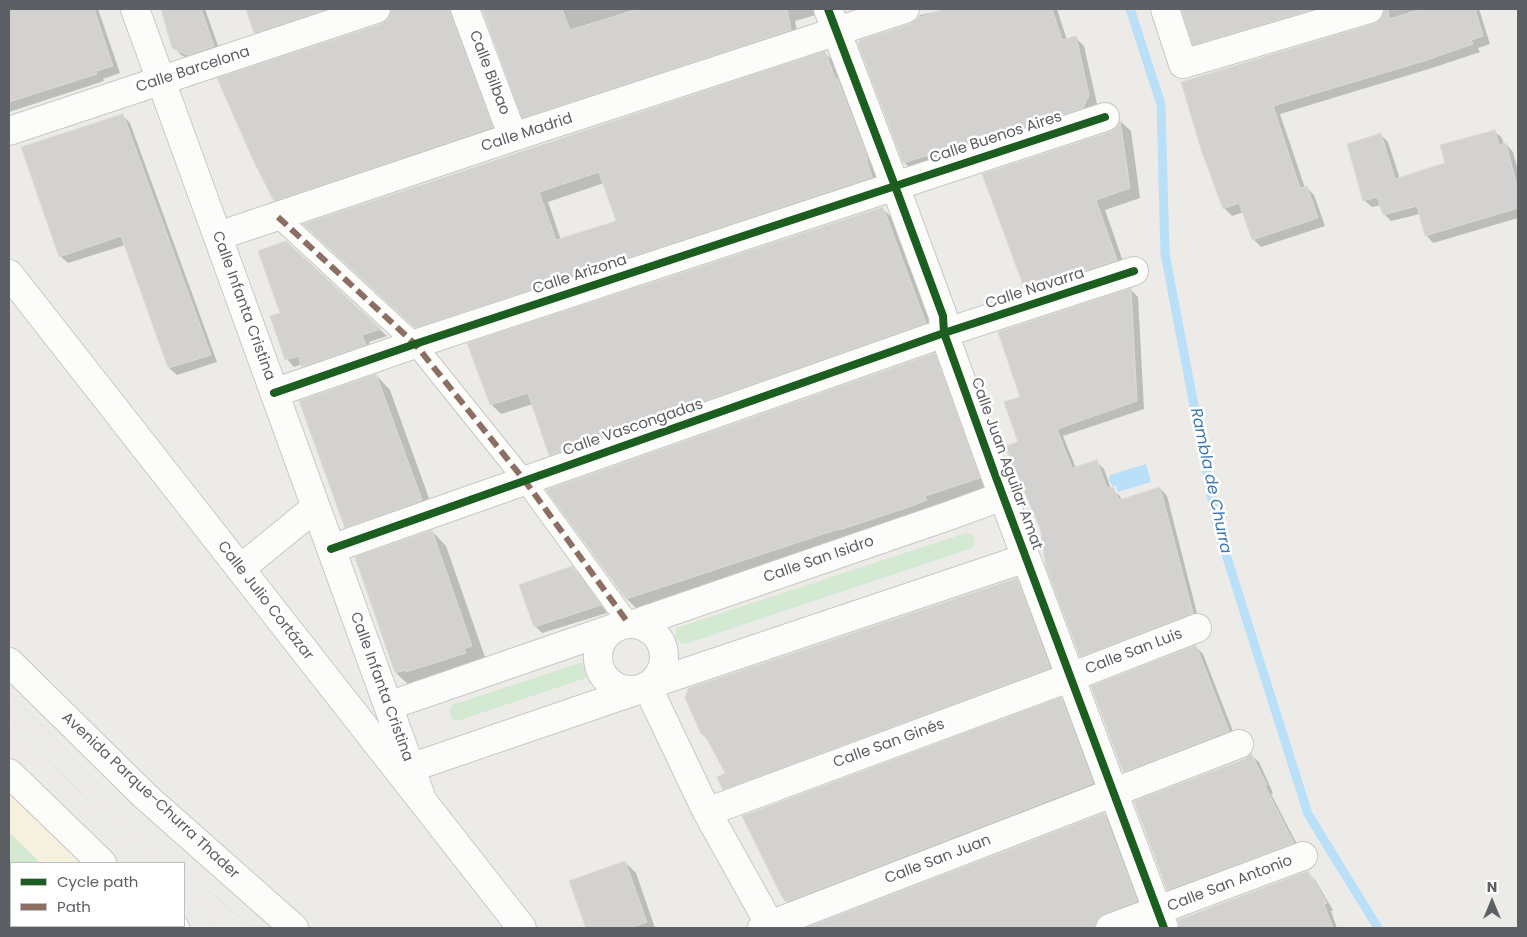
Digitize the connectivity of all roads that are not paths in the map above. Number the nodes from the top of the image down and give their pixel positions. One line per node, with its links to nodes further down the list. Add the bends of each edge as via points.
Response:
1 (135, 9): 8 (street, Calle Infanta Cristina)
2 (376, 9): 8 (street, Calle Barcelona)
3 (465, 9): 11 (street, Calle Bilbao)
4 (905, 9): 7 (street, Calle Madrid)
5 (1165, 9): 6 (street, via 1182,64)
6 (1369, 9)
7 (832, 20): 11 (street, Calle Madrid); 12 (street, Calle Juan Aguilar Amat)
8 (161, 80): 10 (street, Calle Barcelona); 14 (street, Calle Infanta Cristina)
9 (1105, 118): 12 (street, Calle Buenos Aires)
10 (9, 131)
11 (513, 137): 13 (street, Calle Madrid)
12 (896, 186): 17 (street, Calle Juan Aguilar Amat, via 943,316); 18 (street, Calle Arizona)
13 (278, 216): 14 (street, Calle Madrid); 18 (street)
14 (218, 236): 19 (street, Calle Infanta Cristina)
15 (1134, 271): 17 (street, Calle Navarra)
16 (9, 274): 25 (street, Calle Julio Cortázar)
17 (944, 333): 20 (street, Calle Vascongadas); 21 (street, Calle Juan Aguilar Amat)
18 (415, 344): 19 (street, Calle Arizona); 20 (street)
19 (274, 393): 22 (street, Calle Infanta Cristina)
20 (525, 481): 23 (street, Calle Vascongadas); 26 (street)
21 (1003, 496): 24 (street, Calle Juan Aguilar Amat); 26 (street, Calle San Isidro)
22 (316, 507): 23 (street, Calle Infanta Cristina); 25 (street)
23 (331, 549): 31 (street, Calle Infanta Cristina)
24 (1026, 558): 29 (street, Calle Juan Aguilar Amat); 30 (street)
25 (240, 569): 36 (street, Calle Julio Cortázar)
26 (627, 625): 30 (street, via 653,632 663,648 663,668 658,677); 30 (street, via 608,633 601,642 598,652 601,673 616,687 627,690); 31 (street, Calle San Isidro)
27 (1197, 628): 29 (street, Calle San Luis)
28 (9, 662): 42 (street, Avenida Parque-Churra Thader, via 145,796)
29 (1071, 677): 35 (street, Calle Juan Aguilar Amat); 37 (street, Calle San Ginés)
30 (645, 687): 33 (street); 37 (street)
31 (388, 706): 33 (street, Calle Infanta Cristina)
32 (1239, 744): 35 (street, Calle San Juan)
33 (410, 768): 36 (street, Calle Infanta Cristina)
34 (9, 773): 39 (street)
35 (1114, 792): 40 (street, Calle Juan Aguilar Amat); 41 (street, Calle San Juan)
36 (422, 802): 43 (street, Calle Julio Cortázar)
37 (707, 812): 41 (street)
38 (1303, 856): 40 (street, Calle San Antonio)
39 (101, 862)
40 (1160, 920): 44 (street, Calle San Antonio)
41 (768, 927)
42 (294, 928)
43 (522, 928)
44 (1110, 928)

